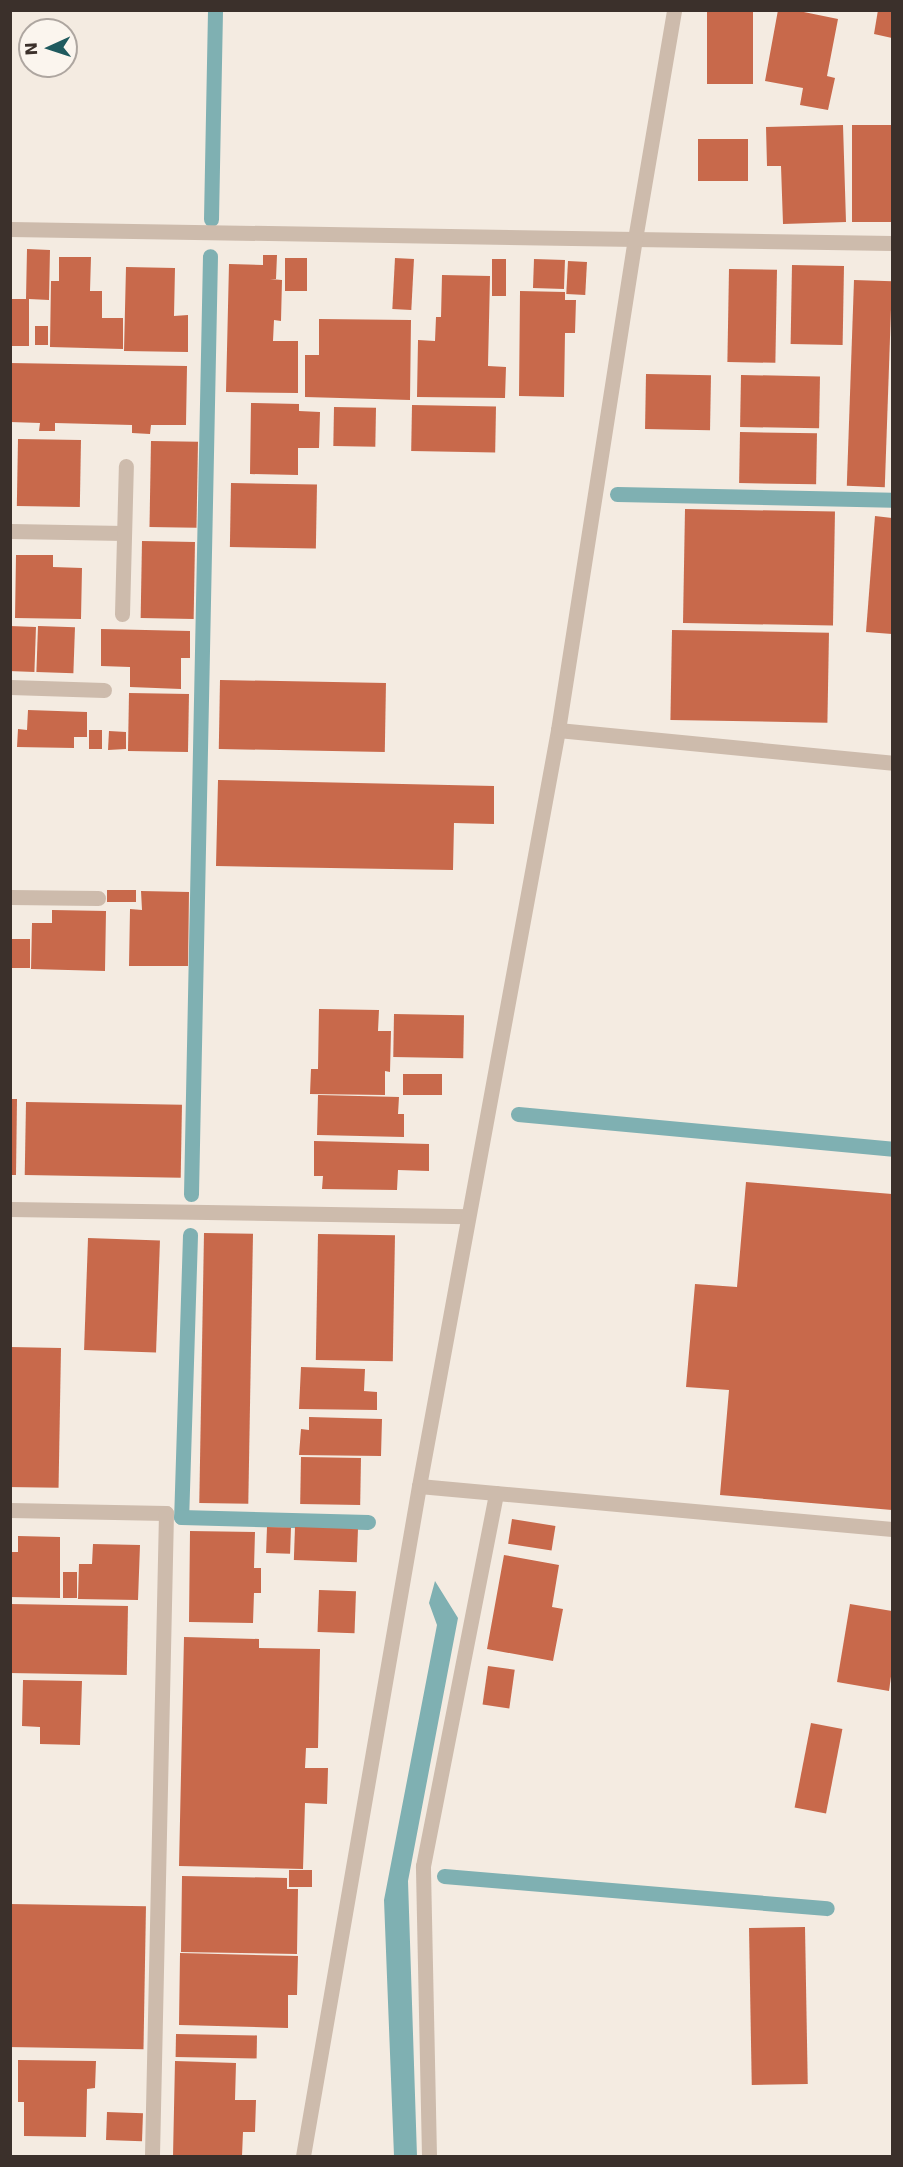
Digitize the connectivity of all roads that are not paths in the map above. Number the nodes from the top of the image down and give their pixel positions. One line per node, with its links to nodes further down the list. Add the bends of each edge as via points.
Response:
1 (674, 10): 3 (street)
2 (10, 229): 3 (street)
3 (635, 239): 4 (street); 11 (street)
4 (892, 243)
5 (126, 466): 7 (street)
6 (10, 531): 7 (street)
7 (124, 533): 8 (street)
8 (122, 614)
9 (10, 687): 10 (street)
10 (104, 690)
11 (558, 730): 12 (street); 16 (street)
12 (892, 763)
13 (10, 897): 14 (street)
14 (98, 898)
15 (10, 1209): 16 (street)
16 (468, 1216): 17 (street)
17 (419, 1486): 18 (street); 22 (street)
18 (496, 1493): 20 (street); 23 (street, via 423,1866)
19 (10, 1510): 21 (street, via 166,1513)
20 (892, 1529)
21 (152, 2157)
22 (303, 2157)
23 (429, 2157)

